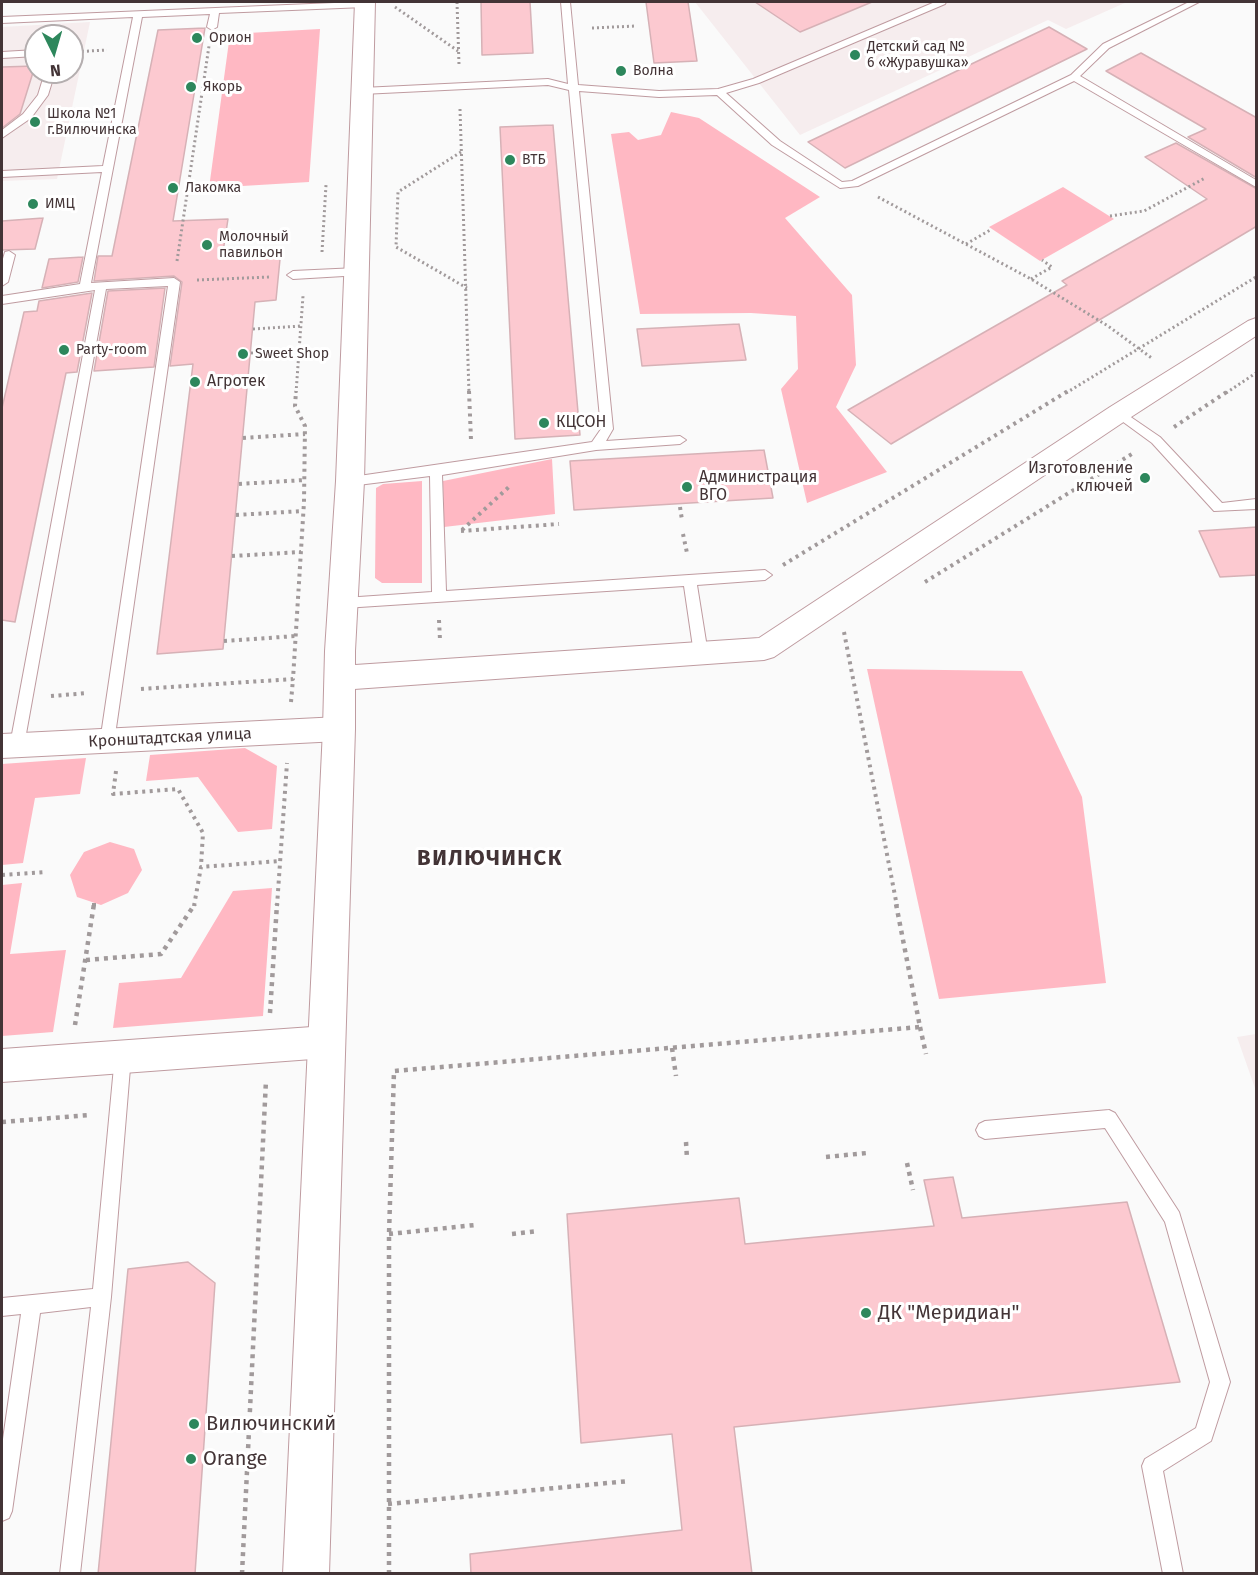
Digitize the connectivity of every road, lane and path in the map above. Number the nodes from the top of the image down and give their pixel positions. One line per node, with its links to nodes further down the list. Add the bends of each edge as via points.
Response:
1 (394, 2): 16 (path, via 394,6)
2 (457, 2): 16 (path)
3 (565, 2): 13 (lane)
4 (942, 2): 24 (lane, via 756,81)
5 (1195, 2): 19 (lane, via 1106,46)
6 (365, 3): 7 (lane); 23 (main road)
7 (227, 6): 8 (lane)
8 (215, 10): 9 (lane); 12 (lane)
9 (138, 14): 10 (lane); 14 (lane)
10 (2, 20)
11 (636, 26): 13 (path)
12 (212, 27): 42 (path)
13 (568, 29): 22 (lane)
14 (132, 49): 15 (path); 28 (lane)
15 (84, 51)
16 (458, 51): 21 (path)
17 (24, 54): 18 (lane)
18 (2, 55)
19 (1074, 77): 27 (lane); 30 (lane)
20 (46, 84): 25 (lane, via 27,116)
21 (460, 85): 22 (lane, via 548,82); 23 (lane); 26 (path)
22 (574, 88): 24 (lane, via 659,94); 60 (lane, via 607,429)
23 (362, 91): 37 (main road)
24 (719, 92): 30 (lane, via 776,143 840,184)
25 (2, 135)
26 (461, 152): 45 (path); 45 (path, via 398,192 396,247)
27 (1226, 166): 31 (lane); 32 (path, via 1144,211)
28 (107, 169): 29 (lane); 44 (lane)
29 (2, 174)
30 (854, 184): 34 (path)
31 (1257, 184)
32 (1110, 216)
33 (992, 229): 34 (path)
34 (965, 244): 40 (path)
35 (9, 255): 41 (lane)
36 (1042, 260): 40 (path, via 1052,267)
37 (357, 272): 38 (lane); 65 (main road)
38 (299, 275): 42 (path); 47 (path)
39 (1257, 277): 51 (path)
40 (1031, 279): 51 (path, via 1108,326)
41 (2, 282)
42 (174, 282): 43 (lane); 92 (lane)
43 (100, 286): 44 (lane); 91 (lane)
44 (84, 287): 46 (lane)
45 (467, 288): 62 (path)
46 (2, 300)
47 (301, 326): 49 (path); 50 (path)
48 (1257, 326): 54 (street)
49 (253, 329)
50 (299, 350): 52 (path); 56 (path, via 295,406)
51 (1138, 350): 54 (path); 79 (path)
52 (251, 353)
53 (1257, 373): 59 (path)
54 (1176, 375): 55 (street)
55 (1119, 413): 59 (lane); 87 (street, via 764,649)
56 (305, 434): 57 (path); 64 (path)
57 (243, 438)
58 (680, 440): 60 (lane)
59 (1156, 440): 67 (lane, via 1219,508); 81 (path)
60 (596, 446): 61 (lane)
61 (545, 454): 62 (lane); 73 (path)
62 (472, 465): 63 (lane)
63 (436, 471): 65 (lane); 74 (lane)
64 (304, 480): 66 (path); 69 (path)
65 (350, 481): 83 (main road)
66 (239, 484)
67 (1257, 504)
68 (680, 507): 71 (path)
69 (303, 511): 70 (path); 76 (path)
70 (236, 515)
71 (682, 520)
72 (559, 524): 73 (path)
73 (461, 531): 74 (path)
74 (437, 532): 82 (lane)
75 (683, 534): 77 (path)
76 (301, 552): 78 (path); 84 (path)
77 (687, 553)
78 (232, 556)
79 (765, 575): 80 (lane)
80 (690, 580): 82 (lane); 87 (lane)
81 (924, 582)
82 (439, 597): 83 (lane); 88 (path)
83 (344, 603): 89 (main road)
84 (296, 636): 86 (path); 90 (path)
85 (834, 638): 104 (path, via 844,632)
86 (224, 640)
87 (701, 654): 88 (street)
88 (441, 671): 89 (street)
89 (340, 678): 93 (main road)
90 (293, 679): 92 (path); 94 (path)
91 (28, 690): 92 (path); 96 (lane)
92 (116, 691): 95 (lane)
93 (339, 729): 94 (street, Кронштадтская улица); 105 (main road)
94 (288, 732): 95 (street, Кронштадтская улица); 98 (path)
95 (107, 742): 96 (street, Кронштадтская улица)
96 (9, 745)
97 (112, 794): 99 (path, via 178,789 203,832)
98 (280, 861): 99 (path); 106 (path)
99 (201, 867): 103 (path, via 196,903 161,954)
100 (45, 872): 101 (path)
101 (2, 875)
102 (94, 903): 103 (path)
103 (86, 960): 110 (path)
104 (920, 1027): 107 (path); 108 (path)
105 (326, 1042): 106 (street); 134 (main road)
106 (268, 1046): 109 (street); 133 (path)
107 (672, 1048): 112 (path); 124 (path, via 394,1071)
108 (926, 1054)
109 (123, 1056): 110 (street); 113 (lane)
110 (69, 1061): 111 (street)
111 (2, 1066)
112 (676, 1076)
113 (117, 1113): 114 (path); 126 (lane)
114 (2, 1122)
115 (985, 1130): 136 (lane, via 1109,1119 1173,1218 1220,1382 1204,1434 1152,1466)
116 (686, 1142): 119 (path)
117 (867, 1153): 118 (path)
118 (826, 1157)
119 (687, 1159)
120 (907, 1163): 121 (path)
121 (913, 1190)
122 (475, 1225): 124 (path)
123 (538, 1232): 125 (path)
124 (389, 1234): 130 (path)
125 (512, 1234)
126 (102, 1297): 127 (lane); 132 (lane)
127 (32, 1304): 128 (lane); 131 (lane)
128 (2, 1307)
129 (629, 1481): 130 (path)
130 (388, 1504): 135 (path)
131 (2, 1511)
132 (70, 1574)
133 (242, 1574)
134 (306, 1574)
135 (389, 1574)
136 (1173, 1574)

